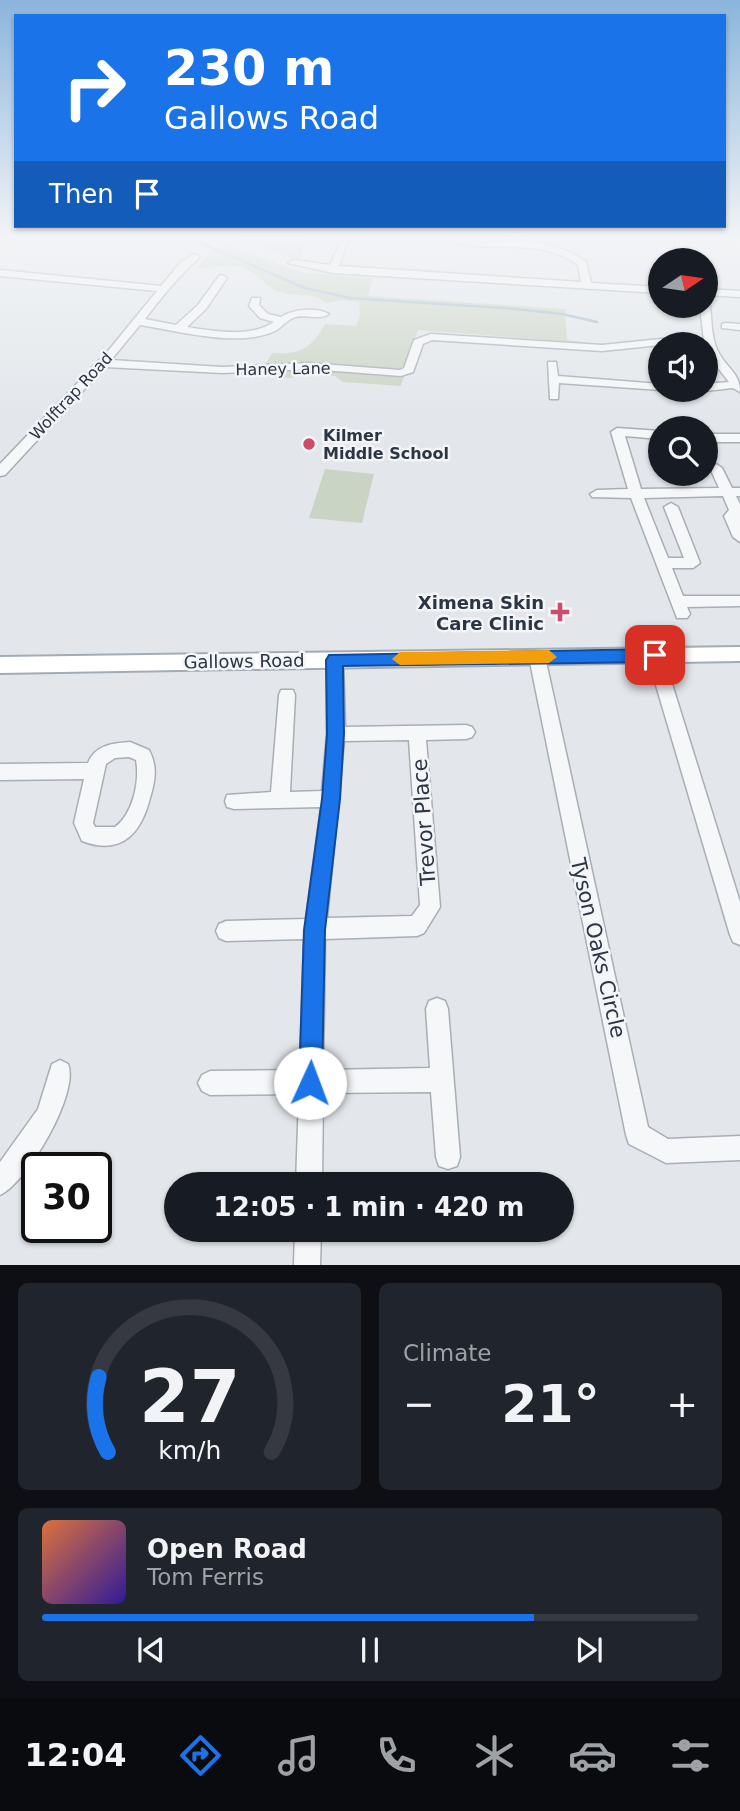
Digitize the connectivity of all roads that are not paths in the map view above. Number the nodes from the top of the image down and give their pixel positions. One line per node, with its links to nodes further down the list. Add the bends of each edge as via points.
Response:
1 (156, 298): 5 (street, Wolftrap Road)
2 (209, 298): 8 (street)
3 (256, 300): 6 (street, via 254,306 260,313)
4 (324, 314): 6 (street, via 298,312)
5 (138, 321): 8 (street); 12 (street, Wolftrap Road)
6 (282, 321): 8 (street, via 263,332 240,335)
7 (726, 326): 9 (street)
8 (180, 327)
9 (740, 327)
10 (648, 343): 12 (street, Haney Lane, via 602,348 423,338 410,370 401,373 309,366 222,370)
11 (718, 362): 16 (street)
12 (103, 363): 23 (street, Wolftrap Road)
13 (552, 364): 14 (street)
14 (553, 379): 15 (street); 18 (street)
15 (648, 386)
16 (739, 386): 17 (street)
17 (718, 387)
18 (554, 397)
19 (648, 434): 26 (street, via 617,432)
20 (718, 438): 21 (street)
21 (740, 438)
22 (718, 471): 24 (street)
23 (0, 472)
24 (734, 492): 26 (street); 28 (street)
25 (597, 494): 26 (street)
26 (636, 494): 29 (street)
27 (671, 507): 30 (street)
28 (738, 510): 31 (street, via 731,516)
29 (647, 522): 30 (street); 32 (street)
30 (677, 522): 32 (street, via 693,563)
31 (740, 537)
32 (663, 563): 33 (street, via 680,608)
33 (740, 601)
34 (740, 654): 35 (main road, Gallows Road)
35 (655, 655): 36 (main road, Gallows Road); 50 (street)
36 (537, 657): 37 (main road, Gallows Road); 56 (street, Tyson Oaks Circle, via 638,1135 666,1151)
37 (335, 660): 38 (main road, Gallows Road); 42 (street)
38 (0, 665)
39 (287, 695): 46 (street)
40 (466, 732): 41 (street)
41 (417, 733): 42 (street); 49 (street, Trevor Place, via 430,907 417,926)
42 (335, 734): 45 (street)
43 (94, 771): 43 (street, via 98,760 111,751 130,749 143,755 148,767 136,821 122,834 89,835 83,823); 44 (street)
44 (0, 772)
45 (331, 799): 46 (street); 49 (street)
46 (280, 800): 47 (street)
47 (234, 801)
48 (226, 930): 49 (street, Trevor Place)
49 (315, 930): 55 (street)
50 (740, 935)
51 (437, 1009): 53 (street)
52 (60, 1072): 59 (street, via 47,1117)
53 (441, 1080): 55 (street); 57 (street)
54 (210, 1083): 55 (street)
55 (310, 1083): 58 (street)
56 (740, 1148)
57 (448, 1157)
58 (309, 1172)
59 (0, 1182)
60 (308, 1242): 61 (street)
61 (307, 1265)

